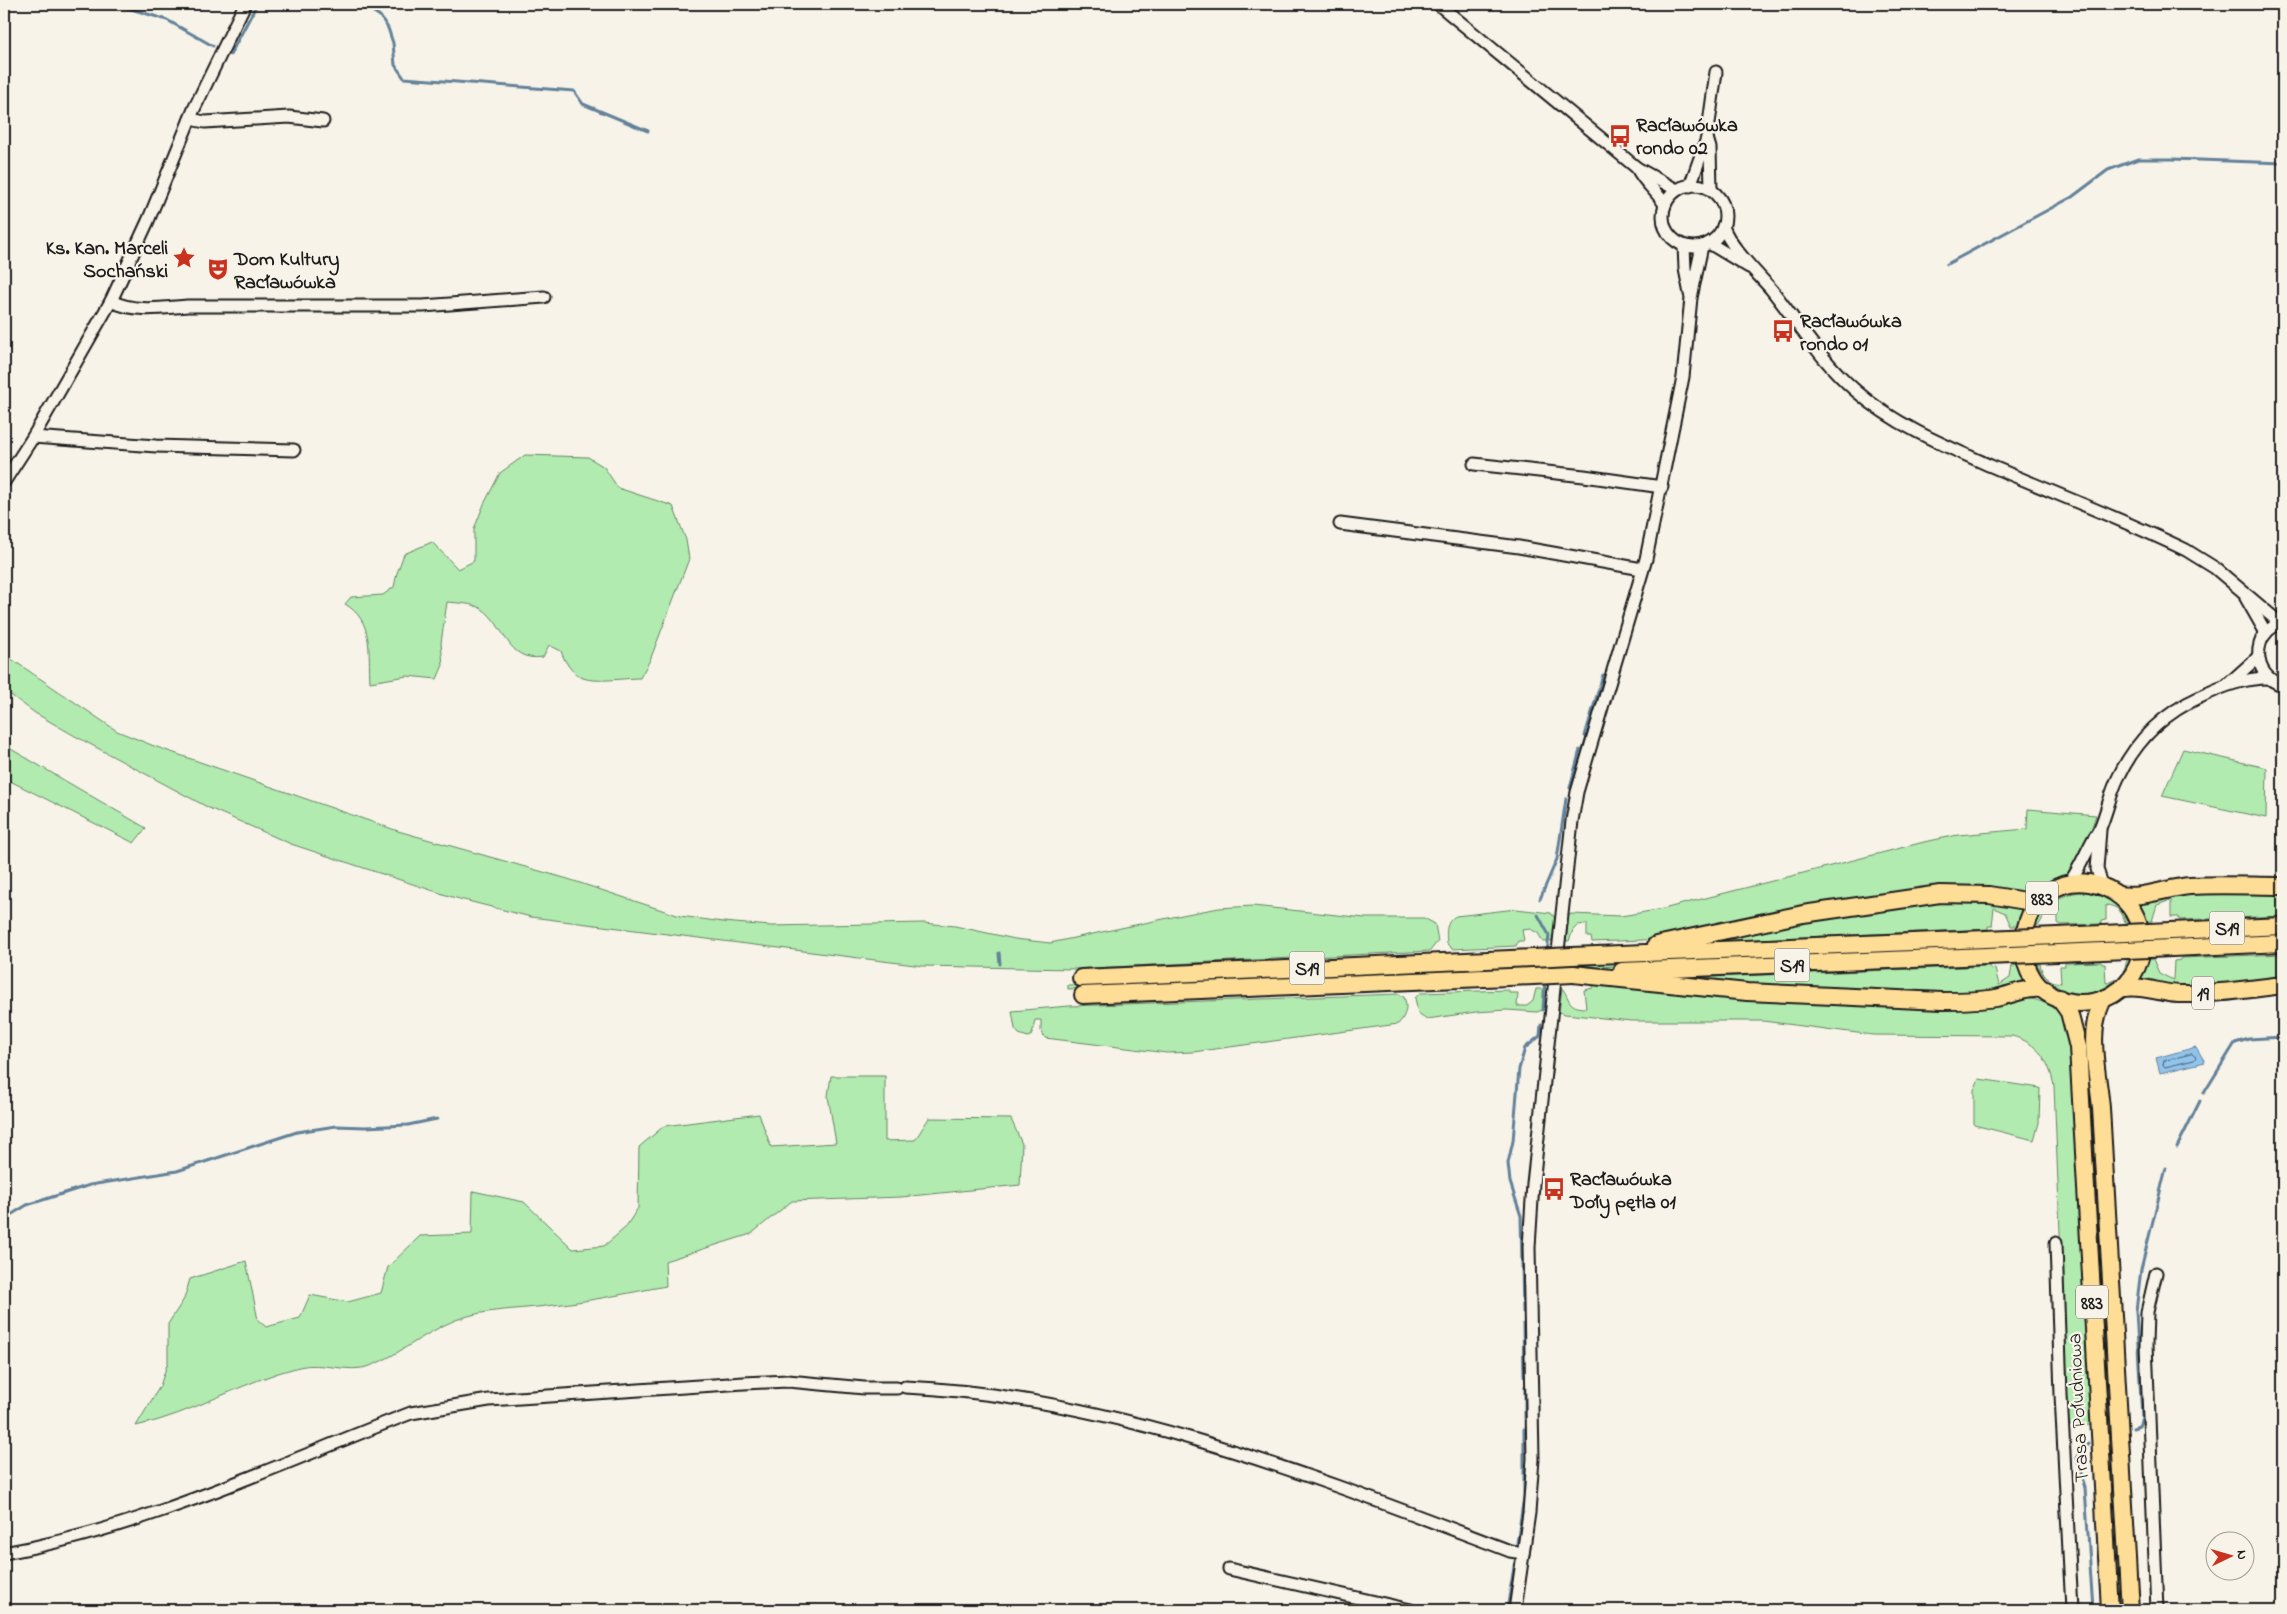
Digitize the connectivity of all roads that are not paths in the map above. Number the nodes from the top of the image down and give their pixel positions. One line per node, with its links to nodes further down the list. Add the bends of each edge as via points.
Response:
1 (245, 4): 4 (street)
2 (1438, 4): 7 (street)
3 (1716, 72): 6 (street)
4 (190, 119): 5 (street, via 206,122 289,117); 18 (street)
5 (323, 121)
6 (1708, 138): 8 (street); 10 (street)
7 (1638, 168): 9 (street); 11 (street)
8 (1690, 186): 9 (street); 10 (street)
9 (1677, 190): 11 (street)
10 (1711, 190): 12 (street, via 1725,212)
11 (1665, 205): 14 (street, via 1664,225 1669,234)
12 (1723, 226): 13 (street, via 1717,237); 15 (street)
13 (1706, 245): 14 (street); 15 (street); 17 (street)
14 (1684, 246): 17 (street, via 1684,269)
15 (1750, 268): 26 (street, via 1840,376 1900,423 1944,446 2186,550 2215,568)
16 (544, 297): 18 (street, via 423,306 187,306 158,309)
17 (1691, 298): 23 (street, via 1683,377)
18 (111, 302): 19 (street)
19 (33, 437): 20 (street, via 117,444); 22 (street)
20 (294, 450)
21 (1474, 464): 23 (street)
22 (5, 480)
23 (1662, 487): 25 (street)
24 (1340, 524): 25 (street, via 1519,547)
25 (1642, 568): 52 (street, via 1577,792 1566,866 1529,1247 1533,1459)
26 (2244, 594): 27 (street); 28 (street)
27 (2282, 623): 28 (street)
28 (2266, 633): 29 (street, via 2258,648)
29 (2258, 657): 30 (street); 31 (street)
30 (2269, 678): 31 (street); 32 (street)
31 (2228, 684): 33 (street, via 2180,706 2145,735 2118,778)
32 (2283, 685)
33 (2100, 830): 34 (street); 36 (street, via 2097,869)
34 (2068, 885): 36 (highway, 883, via 2089,883); 38 (highway, 883, via 2054,890)
35 (2283, 886): 37 (highway, via 2190,886 2142,896)
36 (2103, 887): 37 (highway, 883)
37 (2118, 895): 45 (highway, 883, via 2133,910 2142,937 2138,965)
38 (2038, 903): 41 (highway, via 1989,895 1940,894 1803,914); 46 (highway, 883, via 2026,922 2023,952 2031,973)
39 (2283, 926): 41 (highway, S19, bridge)
40 (2283, 943): 42 (highway, S19, bridge)
41 (1616, 955): 43 (highway, S19, bridge)
42 (1573, 974): 46 (highway, via 1755,993 1942,1001 1997,998 2032,988); 47 (highway, S19, bridge)
43 (1081, 978)
44 (2283, 986): 45 (highway, 19, via 2193,994)
45 (2122, 988): 48 (highway, 883)
46 (2052, 994): 48 (highway, 883, via 2081,1003); 57 (highway, Trasa Południowa / 883, via 2072,1021 2078,1047)
47 (1083, 995)
48 (2104, 999): 58 (highway, Trasa Południowa / 883, via 2094,1026 2093,1042 2100,1100)
49 (2056, 1243): 56 (street)
50 (2156, 1273): 59 (street, via 2147,1312 2146,1345)
51 (4, 1553): 52 (street, via 93,1534 268,1471 411,1413 489,1400 788,1381 864,1388 944,1389 1013,1398 1154,1429 1246,1456)
52 (1523, 1553): 55 (street)
53 (1229, 1569): 54 (street)
54 (1411, 1610)
55 (1515, 1610)
56 (2072, 1610)
57 (2110, 1610)
58 (2130, 1610)
59 (2157, 1610)

